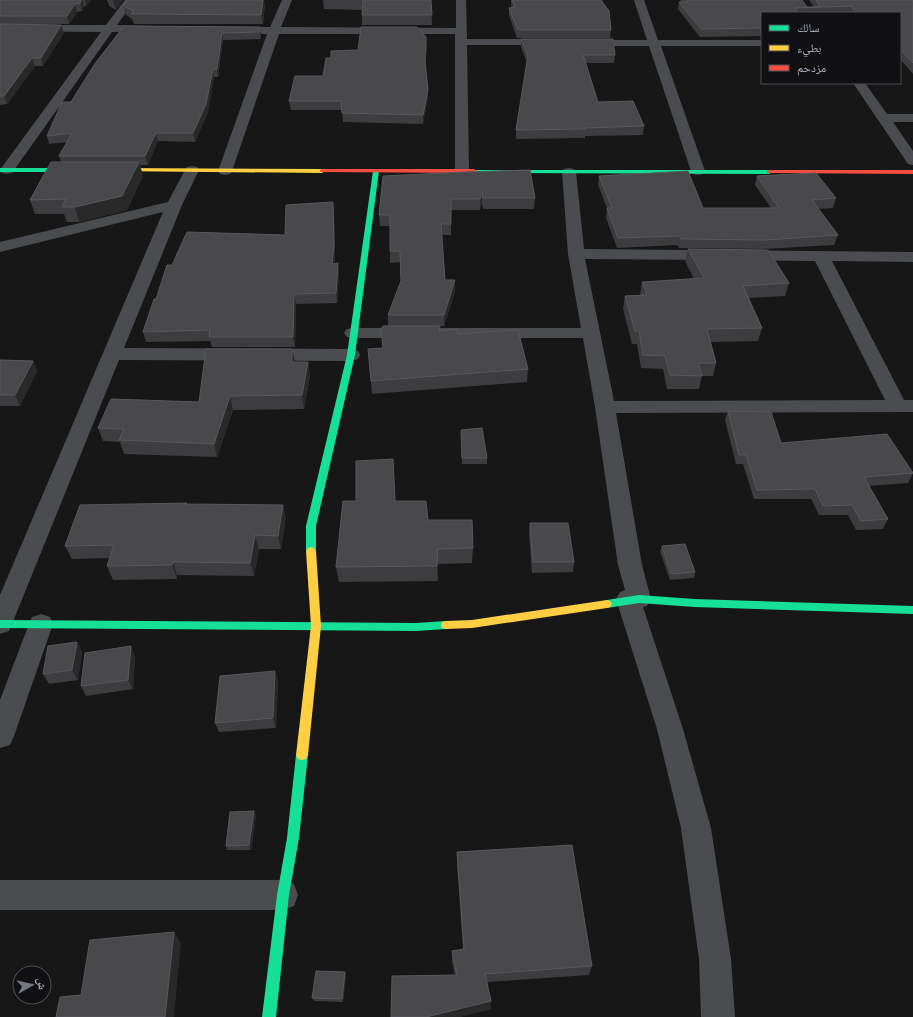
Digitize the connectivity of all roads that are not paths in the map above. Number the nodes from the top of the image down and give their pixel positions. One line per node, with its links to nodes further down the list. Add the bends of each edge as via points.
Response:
1 (130, 0): 6 (street)
2 (286, 0): 9 (street)
3 (461, 0): 10 (street)
4 (639, 0): 11 (street)
5 (0, 28): 6 (street)
6 (110, 29): 7 (street); 17 (street)
7 (164, 30)
8 (219, 30): 9 (street)
9 (274, 30): 10 (street); 21 (street)
10 (462, 36): 11 (street, via 570,43); 23 (street)
11 (654, 43): 12 (street); 24 (street)
12 (761, 43)
13 (860, 84): 14 (street)
14 (883, 118): 15 (street); 16 (street)
15 (913, 118)
16 (913, 161)
17 (3, 170): 18 (street)
18 (84, 170)
19 (100, 170): 20 (street)
20 (192, 170): 21 (street); 27 (street)
21 (225, 171): 22 (street)
22 (376, 171): 23 (street); 32 (street)
23 (462, 171): 25 (street)
24 (698, 171): 25 (street); 26 (street)
25 (569, 172): 29 (street)
26 (913, 172)
27 (174, 204): 28 (street); 34 (street)
28 (0, 247)
29 (576, 254): 30 (street); 33 (street)
30 (821, 256): 31 (street); 36 (street)
31 (913, 257)
32 (353, 333): 33 (street); 35 (street)
33 (590, 333): 37 (street)
34 (113, 354): 35 (street); 40 (street)
35 (351, 355): 42 (street, via 311,526)
36 (906, 406): 37 (street)
37 (605, 407): 38 (street)
38 (633, 599): 39 (street); 42 (street, via 472,624 416,627); 47 (street, via 696,828 715,959)
39 (913, 610)
40 (0, 624): 41 (street)
41 (41, 624): 42 (street); 43 (street)
42 (316, 626): 45 (street, via 293,838)
43 (0, 736)
44 (0, 895): 45 (street)
45 (283, 895): 46 (street)
46 (269, 1017)
47 (718, 1017)

